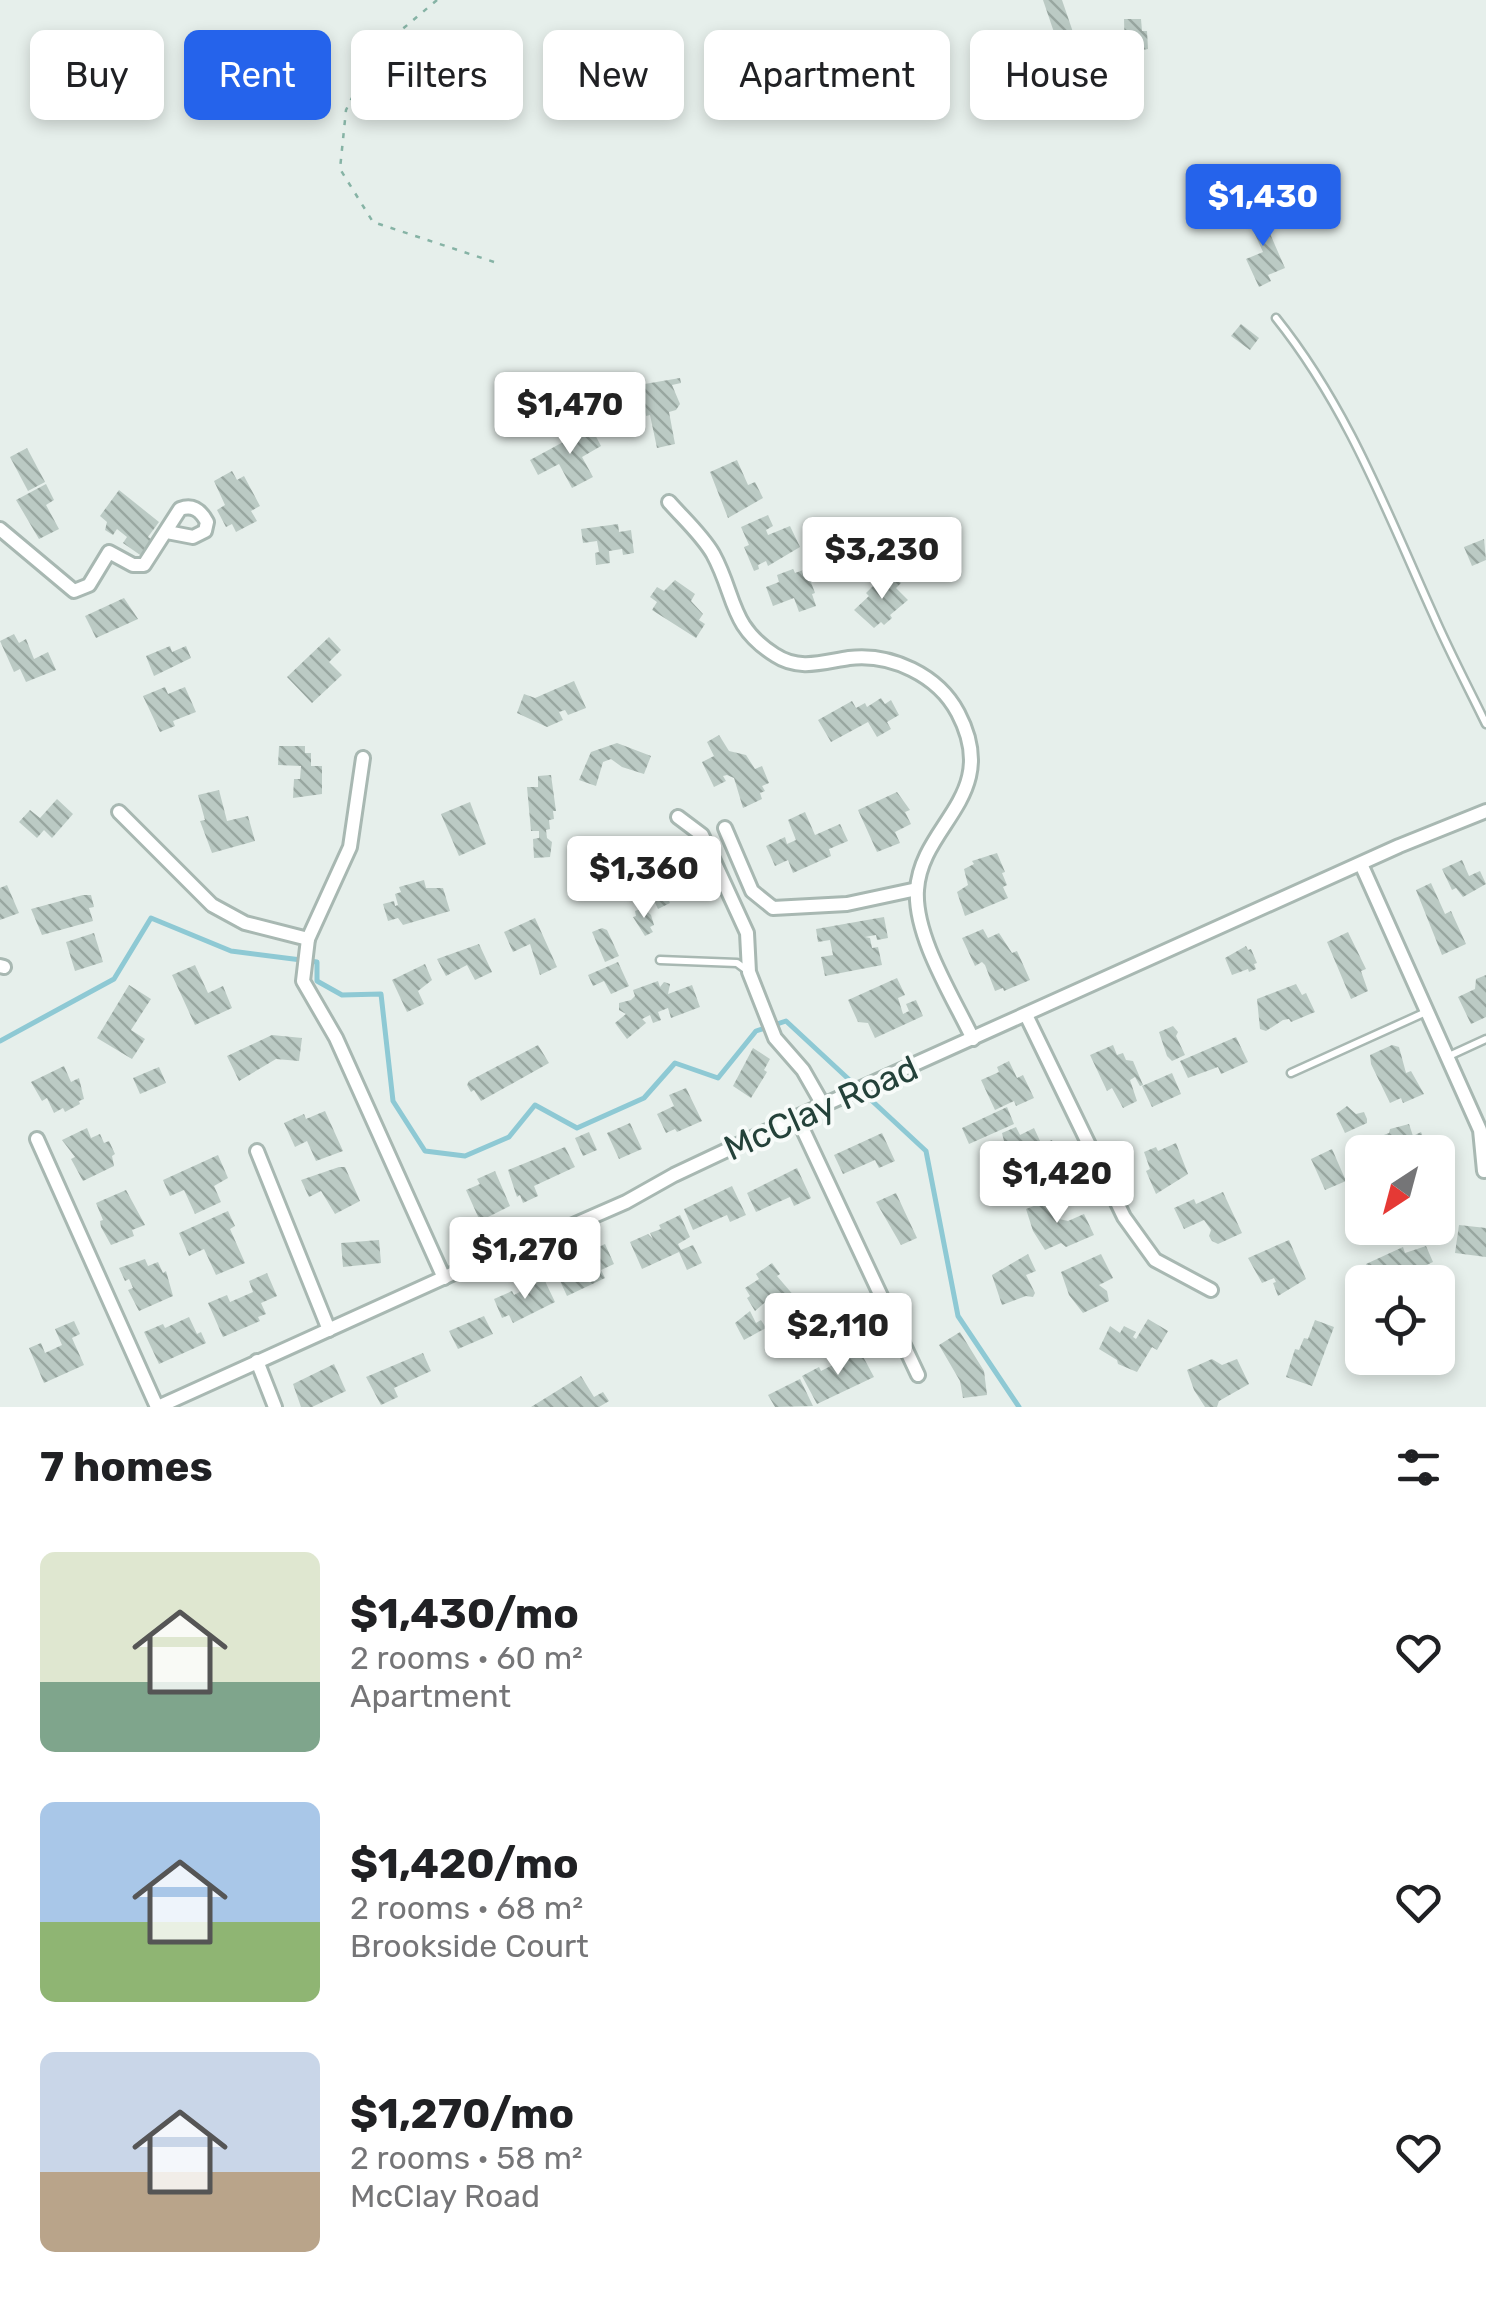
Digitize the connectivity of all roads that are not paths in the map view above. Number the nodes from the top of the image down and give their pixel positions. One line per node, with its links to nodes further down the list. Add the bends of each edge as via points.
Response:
1 (1276, 318): 5 (lane, via 1312,362 1375,478)
2 (669, 502): 12 (street, via 710,548 739,622 779,658 804,665 871,657 900,663 957,711 968,736 967,788 924,862)
3 (0, 529): 4 (street, via 74,591 89,586 109,552 144,566)
4 (167, 532)
5 (1486, 724)
6 (364, 758): 13 (street, via 350,847)
7 (1486, 811): 11 (street, McClay Road)
8 (119, 812): 13 (street, via 212,906)
9 (678, 817): 15 (street, via 702,834 747,934)
10 (724, 828): 12 (street, via 752,891 773,908 847,904)
11 (1361, 864): 16 (street); 17 (street, McClay Road)
12 (917, 889): 18 (street, via 921,926)
13 (308, 944): 27 (street, via 303,981 336,1038)
14 (660, 960): 15 (lane, via 737,964)
15 (749, 972): 22 (street, via 775,1038)
16 (1427, 1012): 20 (street); 21 (lane)
17 (1026, 1015): 18 (street, McClay Road); 28 (street, via 1124,1217 1154,1260)
18 (972, 1039): 22 (street, McClay Road)
19 (1486, 1040): 20 (lane)
20 (1448, 1057): 26 (street, via 1480,1130)
21 (1290, 1072)
22 (824, 1105): 23 (street, McClay Road)
23 (797, 1116): 27 (street, McClay Road, via 626,1202); 31 (street)
24 (37, 1139): 32 (street)
25 (256, 1151): 29 (street)
26 (1484, 1171)
27 (444, 1278): 29 (street, McClay Road)
28 (1211, 1290)
29 (329, 1330): 30 (street, McClay Road)
30 (257, 1361): 32 (street, McClay Road); 33 (street)
31 (918, 1375)
32 (159, 1407)
33 (275, 1407)

